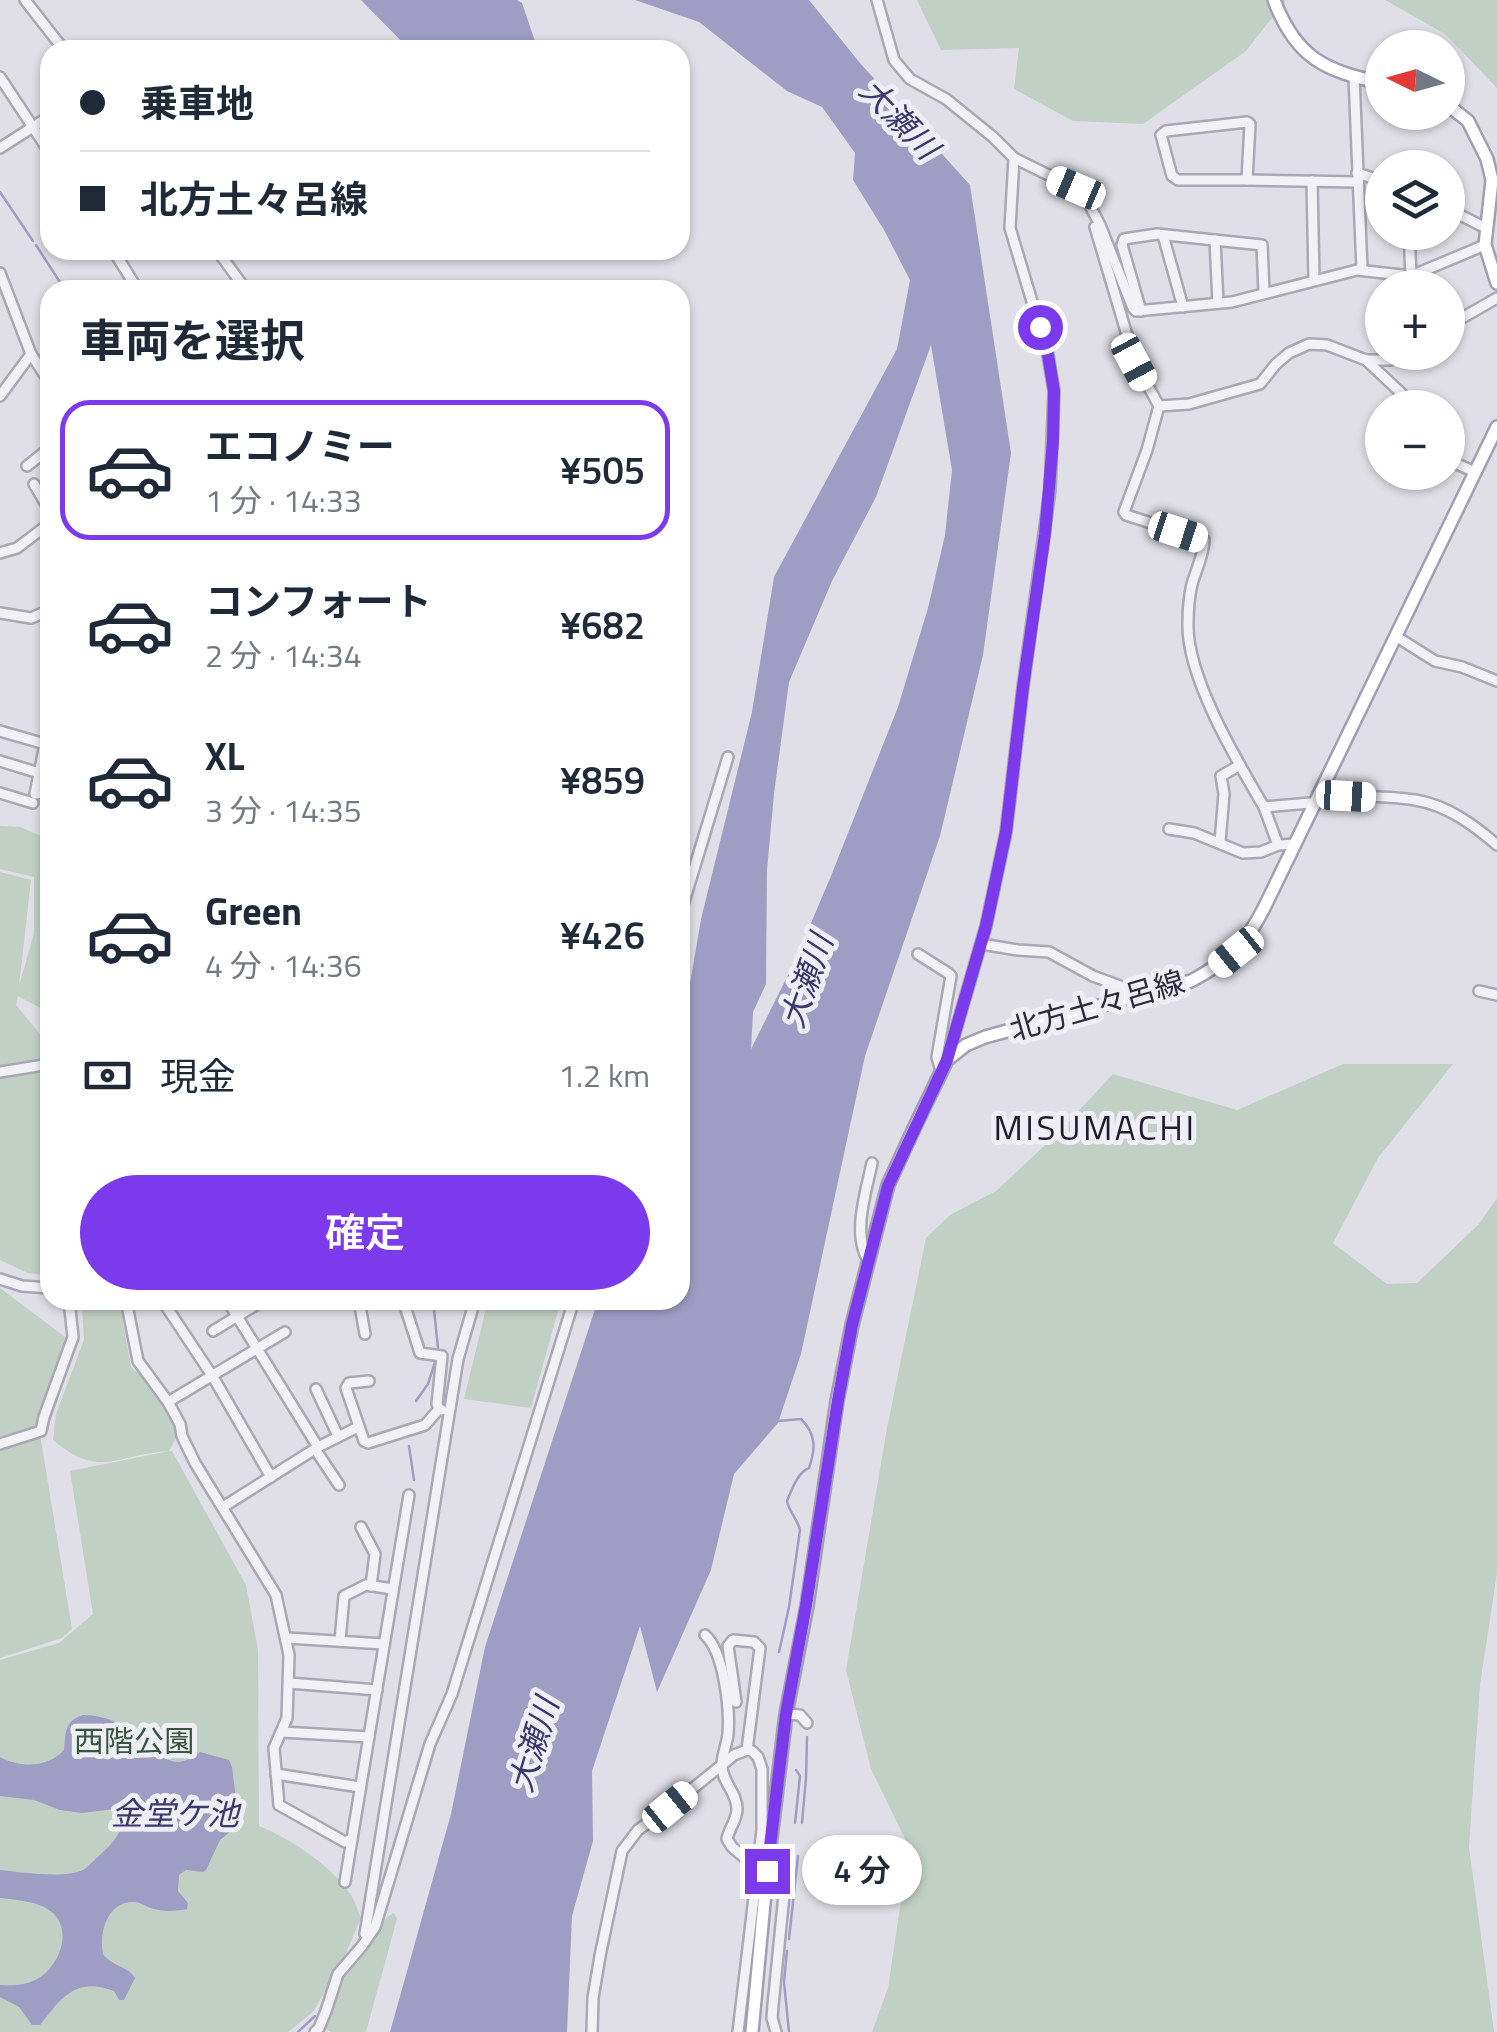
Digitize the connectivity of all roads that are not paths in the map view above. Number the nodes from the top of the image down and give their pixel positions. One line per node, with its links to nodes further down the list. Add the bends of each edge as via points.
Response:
1 (25, 0): 4 (street)
2 (876, 0): 13 (street, via 902,70)
3 (1274, 0): 6 (main road, via 1310,56)
4 (56, 40)
5 (0, 77): 10 (street)
6 (1354, 77): 7 (main road); 15 (street)
7 (1365, 79)
8 (1465, 119): 14 (main road)
9 (40, 123): 10 (street)
10 (34, 127): 11 (street); 12 (street)
11 (40, 137)
12 (0, 148)
13 (1014, 158): 19 (street, via 1083,192); 75 (street, via 1010,228 1052,374 1053,441 1006,832)
14 (1492, 160): 21 (main road)
15 (1358, 178): 16 (street); 18 (street); 25 (street)
16 (1365, 179)
17 (1247, 180): 17 (street, via 1178,180 1161,135 1247,122); 18 (street)
18 (1312, 181): 29 (street)
19 (1089, 205): 35 (street, via 1133,308); 43 (street, via 1134,362)
20 (1465, 217): 21 (street)
21 (1486, 228): 24 (main road)
22 (1163, 235): 23 (street); 34 (street); 35 (street, via 1124,239 1122,245)
23 (1215, 240): 31 (street, via 1262,245); 33 (street)
24 (1486, 246): 27 (street); 30 (main road)
25 (1362, 270): 26 (street); 29 (street)
26 (1365, 270)
27 (1426, 270)
28 (0, 273): 37 (street)
29 (1314, 280): 31 (street)
30 (1497, 283)
31 (1264, 292): 33 (street)
32 (1497, 298): 36 (street)
33 (1218, 303): 34 (street)
34 (1183, 307): 35 (street)
35 (1141, 311)
36 (1465, 316)
37 (30, 354): 39 (street); 42 (street)
38 (1365, 360): 43 (street, via 1308,344 1289,353 1260,384)
39 (40, 369)
40 (1377, 370): 41 (street)
41 (1398, 390)
42 (0, 396)
43 (1160, 406): 61 (street, via 1124,512 1205,542 1191,588 1188,642)
44 (1497, 428): 48 (main road, 北方土々呂線)
45 (40, 456): 46 (street)
46 (27, 466)
47 (1465, 467): 48 (street)
48 (1476, 472): 55 (main road, 北方土々呂線)
49 (34, 484): 50 (street)
50 (40, 494)
51 (40, 531): 52 (street)
52 (0, 553)
53 (0, 613): 54 (street)
54 (40, 614)
55 (1396, 636): 56 (street, via 1435,661); 66 (main road, 北方土々呂線)
56 (1497, 681)
57 (0, 732): 58 (street)
58 (40, 743)
59 (728, 756): 74 (street)
60 (0, 761): 62 (street)
61 (1240, 765): 67 (street); 70 (street, via 1221,776)
62 (40, 773): 65 (street)
63 (0, 793): 65 (street)
64 (40, 796): 65 (street)
65 (34, 798): 68 (street)
66 (1318, 800): 67 (street); 71 (main road, 北方土々呂線); 73 (street, via 1417,800 1454,813)
67 (1264, 807): 72 (street)
68 (30, 816)
69 (1169, 829): 70 (street)
70 (1220, 842): 72 (street, via 1252,854)
71 (1296, 844): 72 (street); 79 (main road, 北方土々呂線, via 1236,952 1191,981)
72 (1278, 845)
73 (1497, 845)
74 (690, 882)
75 (981, 944): 79 (street, via 1054,953 1120,986); 81 (street)
76 (918, 954): 81 (street, via 951,976 937,1056)
77 (1478, 991): 78 (street)
78 (1497, 996)
79 (1125, 1000): 81 (main road, 北方土々呂線, via 985,1037)
80 (40, 1066): 82 (street)
81 (944, 1066): 84 (main road, via 888,1186)
82 (0, 1072)
83 (872, 1164): 84 (street, via 862,1226)
84 (868, 1260): 125 (main road, via 840,1384)
85 (0, 1279): 86 (street)
86 (40, 1287)
87 (70, 1310): 109 (street, via 73,1337 41,1430)
88 (128, 1310): 104 (street, via 138,1361)
89 (169, 1310): 101 (street)
90 (233, 1310): 96 (street)
91 (249, 1310): 96 (street)
92 (361, 1310): 99 (street)
93 (406, 1310): 105 (street, via 420,1353 442,1356)
94 (472, 1310): 106 (street)
95 (571, 1310): 137 (street, via 452,1694)
96 (238, 1317): 97 (street); 100 (street)
97 (214, 1331)
98 (285, 1332): 100 (street)
99 (365, 1334)
100 (257, 1349): 101 (street); 110 (street)
101 (212, 1376): 104 (street); 111 (street)
102 (369, 1381): 107 (street, via 346,1388)
103 (316, 1388): 108 (street)
104 (168, 1402): 114 (street)
105 (438, 1409): 106 (street); 107 (street, via 425,1425 368,1443)
106 (450, 1411): 137 (street)
107 (358, 1427): 108 (street)
108 (338, 1436): 110 (street)
109 (0, 1444)
110 (316, 1448): 111 (street); 112 (street)
111 (270, 1477): 114 (street)
112 (338, 1485)
113 (409, 1494): 117 (street)
114 (223, 1506): 119 (street, via 276,1595)
115 (361, 1528): 116 (street, via 374,1554)
116 (370, 1586): 117 (street); 120 (street, via 344,1596)
117 (393, 1589): 121 (street)
118 (705, 1635): 130 (street, via 714,1643 726,1690)
119 (287, 1638): 120 (street); 122 (street)
120 (340, 1641): 121 (street)
121 (384, 1644): 123 (street)
122 (289, 1683): 123 (street); 127 (street)
123 (377, 1690): 128 (street)
124 (736, 1702): 129 (street, via 728,1646 733,1640 754,1642 760,1648)
125 (786, 1714): 126 (street); 134 (main road)
126 (807, 1723)
127 (282, 1732): 128 (street); 131 (street, via 274,1748)
128 (369, 1736): 132 (street)
129 (747, 1750): 130 (street); 134 (street, via 762,1769)
130 (722, 1766): 134 (street, via 738,1813 727,1838); 139 (street, via 638,1830 622,1851)
131 (276, 1774): 132 (street); 133 (street, via 283,1809 345,1842)
132 (360, 1787): 133 (street)
133 (352, 1839): 136 (street)
134 (762, 1872): 140 (street); 141 (main road)
135 (786, 1875): 142 (street)
136 (345, 1882)
137 (362, 1946): 138 (street, via 338,1974)
138 (315, 2032)
139 (592, 2032)
140 (738, 2032)
141 (752, 2032)
142 (776, 2032)

